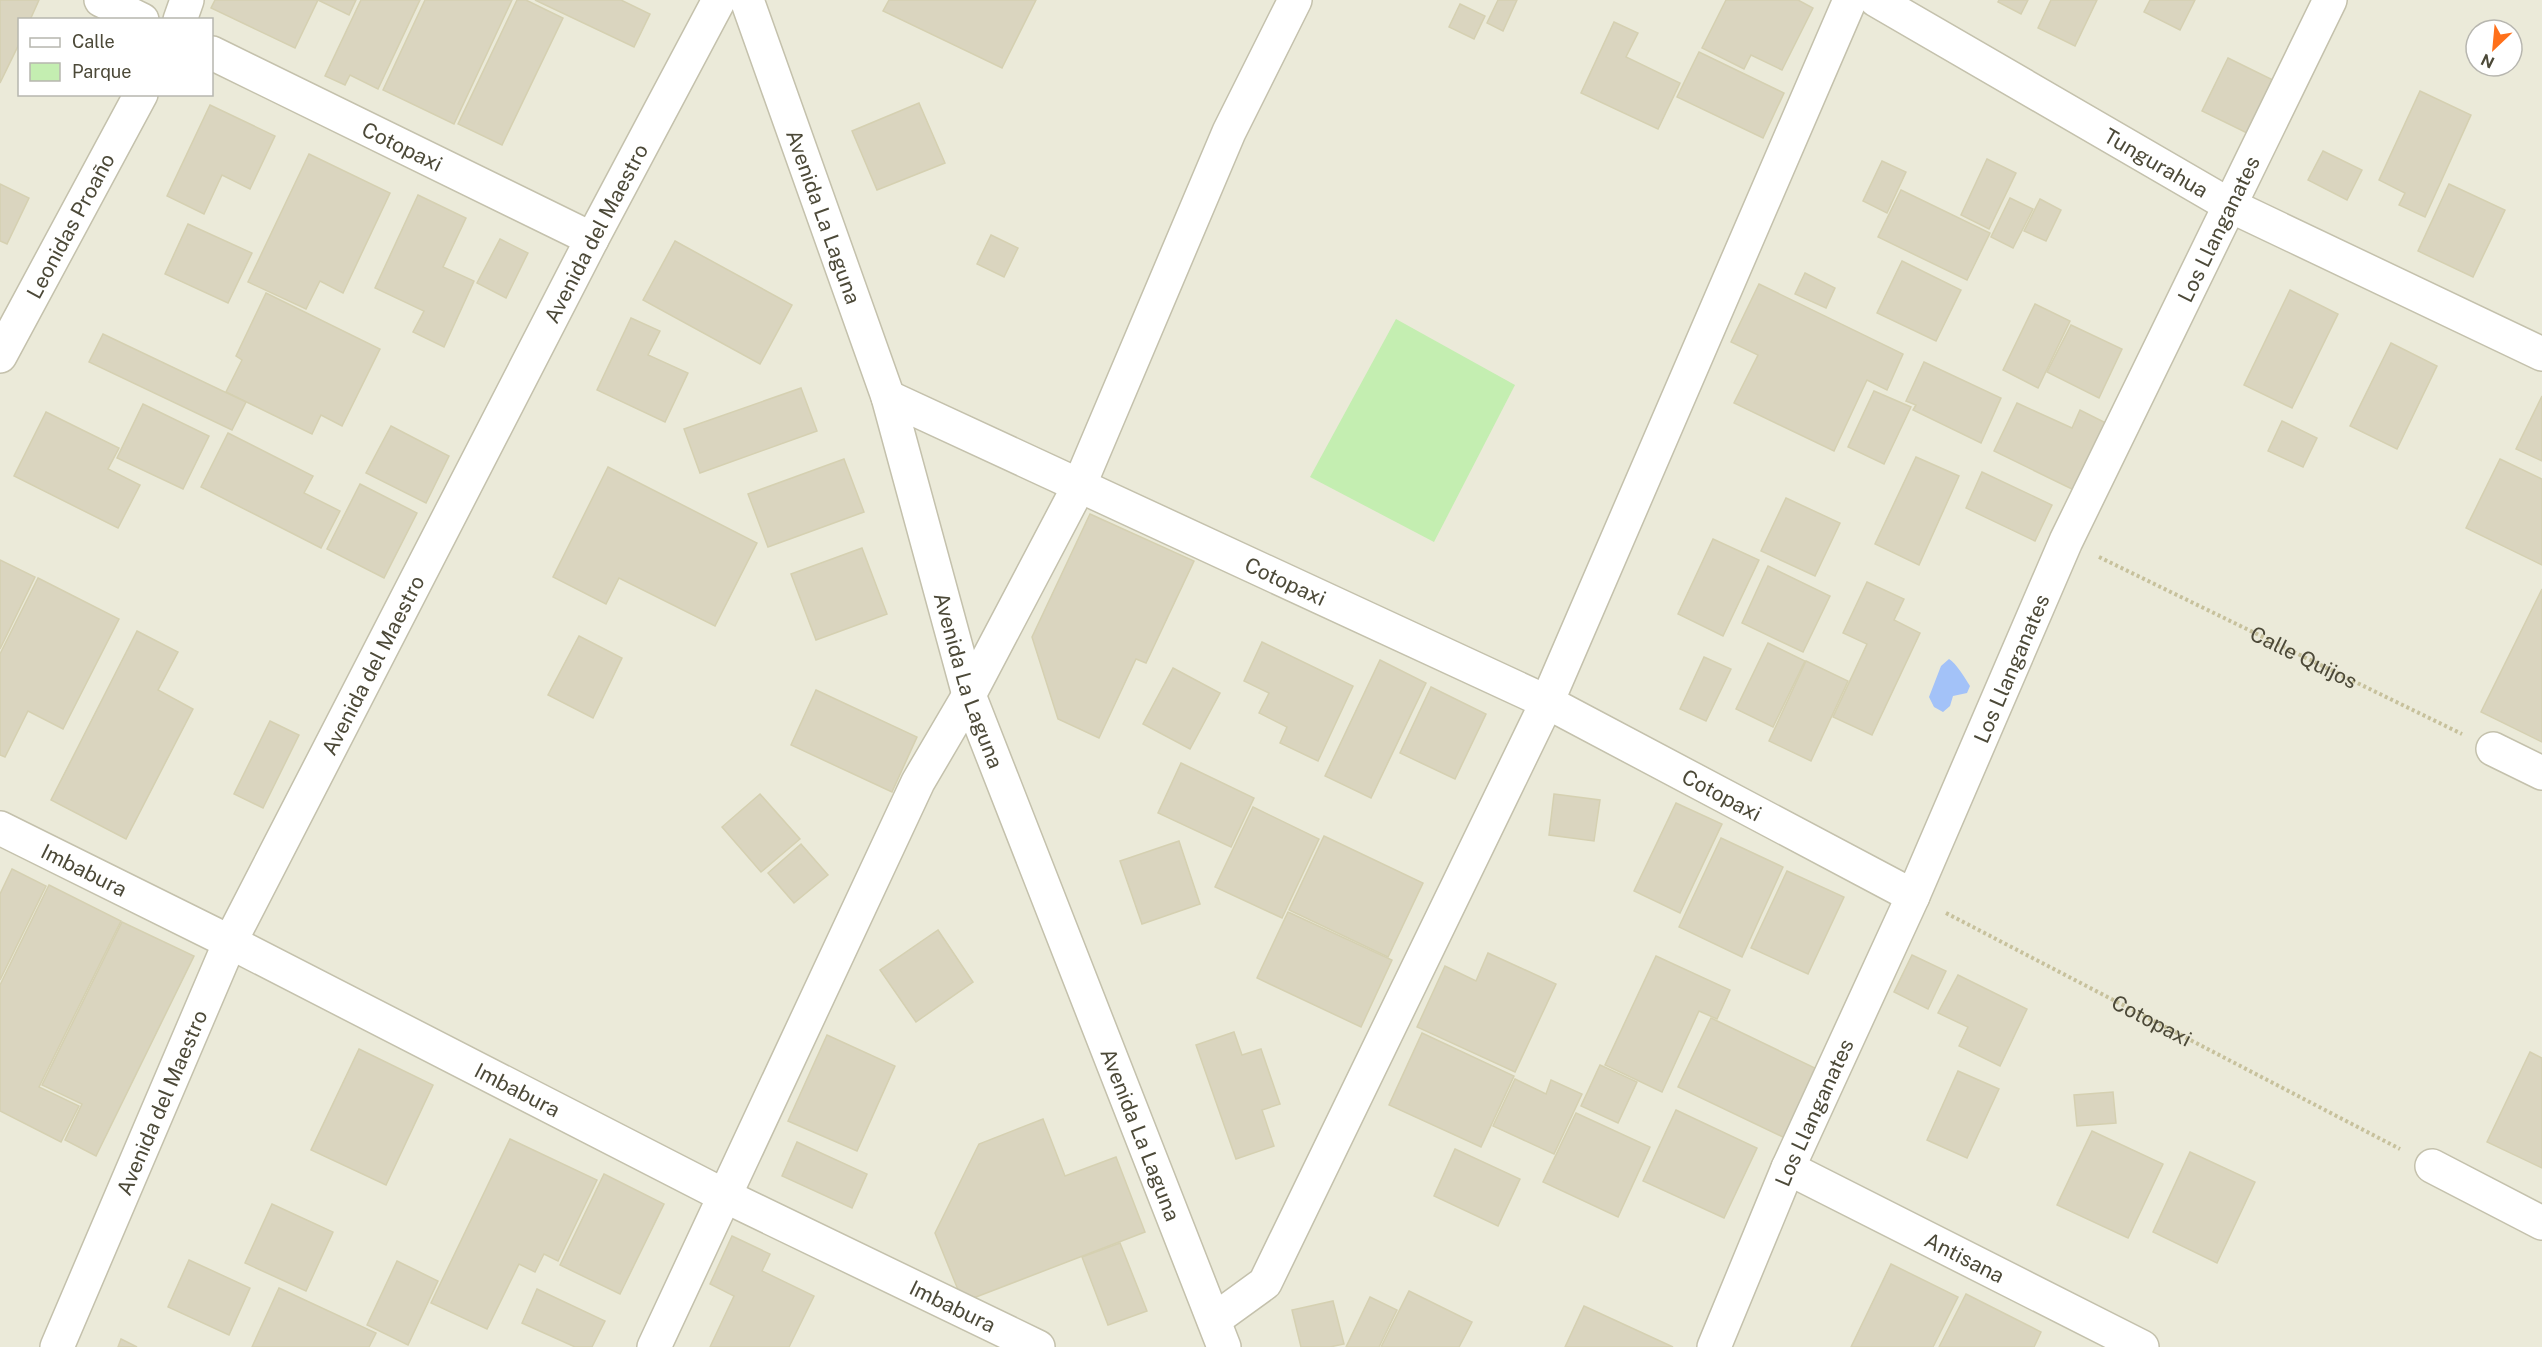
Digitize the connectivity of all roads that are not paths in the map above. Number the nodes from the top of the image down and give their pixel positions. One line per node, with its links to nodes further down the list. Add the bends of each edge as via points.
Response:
1 (101, 0): 9 (street)
2 (187, 0): 10 (street)
3 (719, 0): 14 (street, Avenida del Maestro)
4 (747, 0): 17 (street, Avenida La Laguna)
5 (1295, 0): 18 (street, via 1229,132)
6 (1850, 0): 20 (street)
7 (1876, 0): 13 (street, Tungurahua)
8 (2330, 0): 13 (street, Los Llanganates)
9 (138, 18)
10 (181, 18)
11 (213, 53): 14 (street, Cotopaxi)
12 (140, 96): 16 (street, Leonidas Proaño)
13 (2231, 206): 15 (street, Tungurahua); 24 (street, Los Llanganates, via 2066,541)
14 (592, 239): 25 (street, Avenida del Maestro)
15 (2542, 354)
16 (0, 356)
17 (888, 396): 18 (street, Cotopaxi); 19 (street, Avenida La Laguna)
18 (1079, 486): 19 (street); 20 (street, Cotopaxi)
19 (969, 695): 28 (street, via 918,782); 30 (street, Avenida La Laguna)
20 (1547, 702): 24 (street, Cotopaxi); 30 (street, via 1265,1282)
21 (2493, 749): 22 (street)
22 (2542, 773)
23 (0, 828): 25 (street, Imbabura)
24 (1913, 896): 27 (street, Los Llanganates)
25 (230, 942): 28 (street, Imbabura); 31 (street, Avenida del Maestro)
26 (2432, 1166): 29 (street)
27 (1788, 1168): 34 (street, Los Llanganates); 35 (street, Antisana)
28 (723, 1195): 32 (street); 33 (street, Imbabura)
29 (2542, 1223)
30 (1219, 1333)
31 (57, 1347)
32 (654, 1347)
33 (1038, 1347)
34 (1714, 1347)
35 (2142, 1347)

